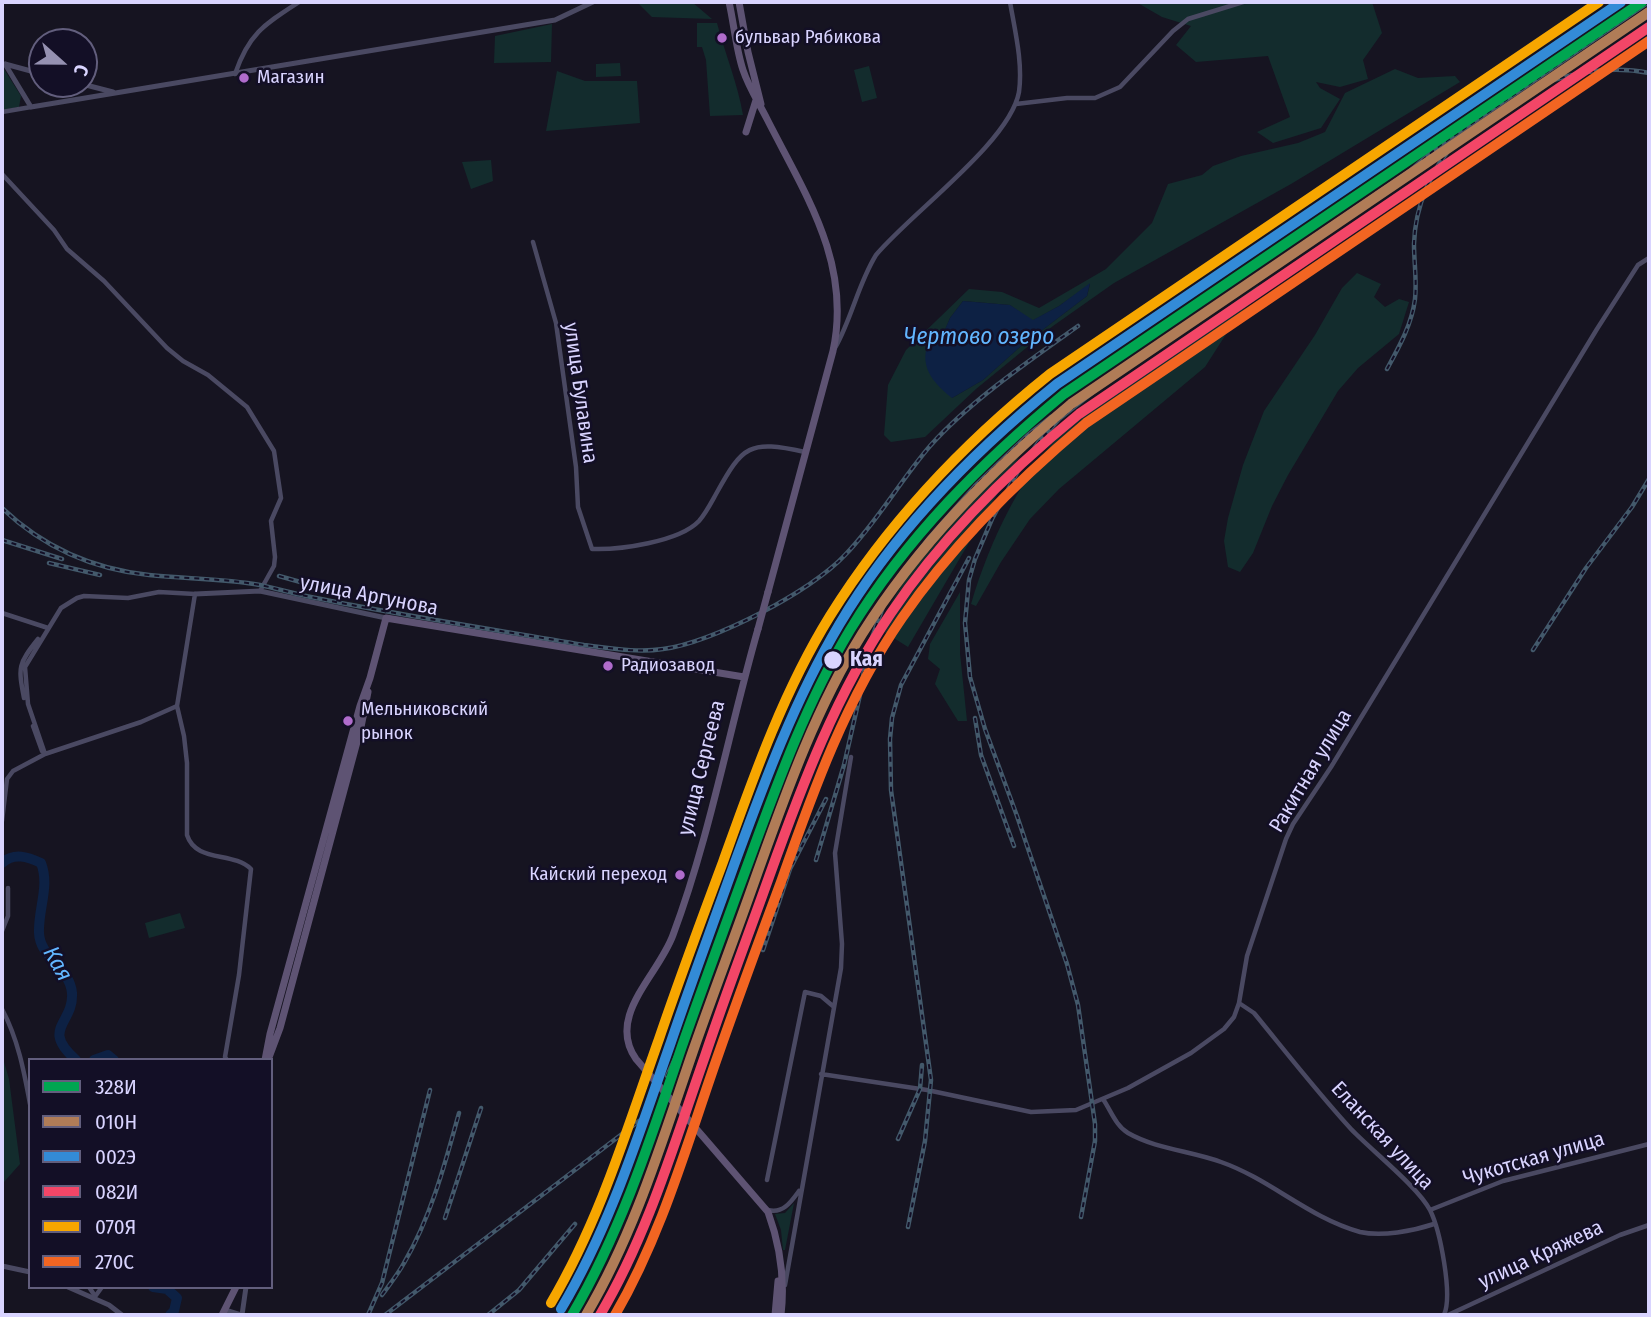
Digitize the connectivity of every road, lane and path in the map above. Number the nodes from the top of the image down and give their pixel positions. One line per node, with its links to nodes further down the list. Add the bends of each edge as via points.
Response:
1 (299, 2): 11 (street, via 267,21 243,52)
2 (593, 2): 11 (street, via 555,20)
3 (729, 2): 14 (main road, via 742,69)
4 (739, 2): 18 (main road)
5 (1010, 2): 15 (street, via 1019,59)
6 (1243, 2): 15 (street, via 1188,19 1120,87 1095,99)
7 (1649, 25): 8 (street)
8 (1649, 32)
9 (4, 64): 10 (street); 16 (street)
10 (28, 70)
11 (235, 74): 13 (street)
12 (98, 88): 13 (street)
13 (116, 93): 16 (street)
14 (756, 100): 18 (main road); 19 (main road)
15 (1016, 104): 23 (street, via 994,139 876,255)
16 (31, 107): 17 (street)
17 (2, 112)
18 (763, 112): 23 (main road, via 832,261 839,314)
19 (746, 132)
20 (2, 174): 25 (street, via 67,249 167,348 208,375 254,418 274,451 281,498 271,521 274,566)
21 (533, 243): 24 (street, улица Булавина, via 556,323 578,506 592,549 613,550 692,527 744,452 778,446)
22 (1649, 258): 38 (street, Ракитная улица, via 1638,265 1597,329 1293,824 1247,956)
23 (833, 351): 24 (main road, улица Сергеева)
24 (805, 452): 30 (main road, улица Сергеева, bridge)
25 (260, 591): 26 (street, улица Аргунова); 28 (street, улица Аргунова)
26 (195, 594): 29 (street, улица Аргунова, via 77,598 61,608); 32 (street)
27 (2, 614): 29 (street)
28 (386, 618): 30 (main road, улица Аргунова); 31 (main road)
29 (48, 628): 33 (street, улица Аргунова, via 20,668 25,702)
30 (744, 677): 50 (main road, улица Сергеева, via 694,872 673,936 626,1022 626,1040 651,1077)
31 (370, 678): 42 (main road, via 313,863); 43 (main road, via 319,885)
32 (177, 706): 33 (street); 41 (street, via 184,736 190,843 251,869)
33 (45, 754): 35 (street, via 9,774)
34 (851, 757): 39 (street, via 835,853 842,944)
35 (2, 821)
36 (8, 888): 37 (street, via 8,916)
37 (2, 931)
38 (1239, 1003): 46 (street, Ракитная улица, via 1234,1017 1206,1043); 51 (street, Еланская улица, via 1254,1013 1351,1129)
39 (834, 1008): 44 (street); 48 (street, via 821,996 805,992)
40 (2, 1009): 45 (street, via 11,1026)
41 (226, 1058)
42 (267, 1058)
43 (268, 1058)
44 (821, 1074): 46 (street, Ракитная улица, via 1031,1112 1076,1110); 49 (street)
45 (28, 1094)
46 (1103, 1099): 52 (street, via 1128,1133 1221,1162 1335,1223 1381,1233)
47 (1649, 1144): 51 (street, Чукотская улица, via 1503,1181)
48 (767, 1180)
49 (800, 1190): 50 (street, via 779,1211); 54 (street)
50 (765, 1209): 55 (main road, улица Сергеева, via 774,1228)
51 (1430, 1210): 52 (street, Еланская улица)
52 (1434, 1224): 70 (street, Еланская улица, via 1448,1287)
53 (1649, 1225): 70 (street, улица Кряжева)
54 (790, 1249): 55 (street); 63 (street)
55 (779, 1263): 63 (main road); 68 (main road)
56 (2, 1266): 57 (street)
57 (28, 1272)
58 (73, 1289): 64 (street)
59 (90, 1289): 64 (street)
60 (101, 1289): 64 (street)
61 (235, 1289): 65 (main road)
62 (246, 1289): 67 (street)
63 (783, 1296): 69 (main road)
64 (95, 1297): 66 (street)
65 (224, 1313): 67 (street)
66 (122, 1315)
67 (241, 1315)
68 (775, 1315)
69 (781, 1315)
70 (1446, 1315)

